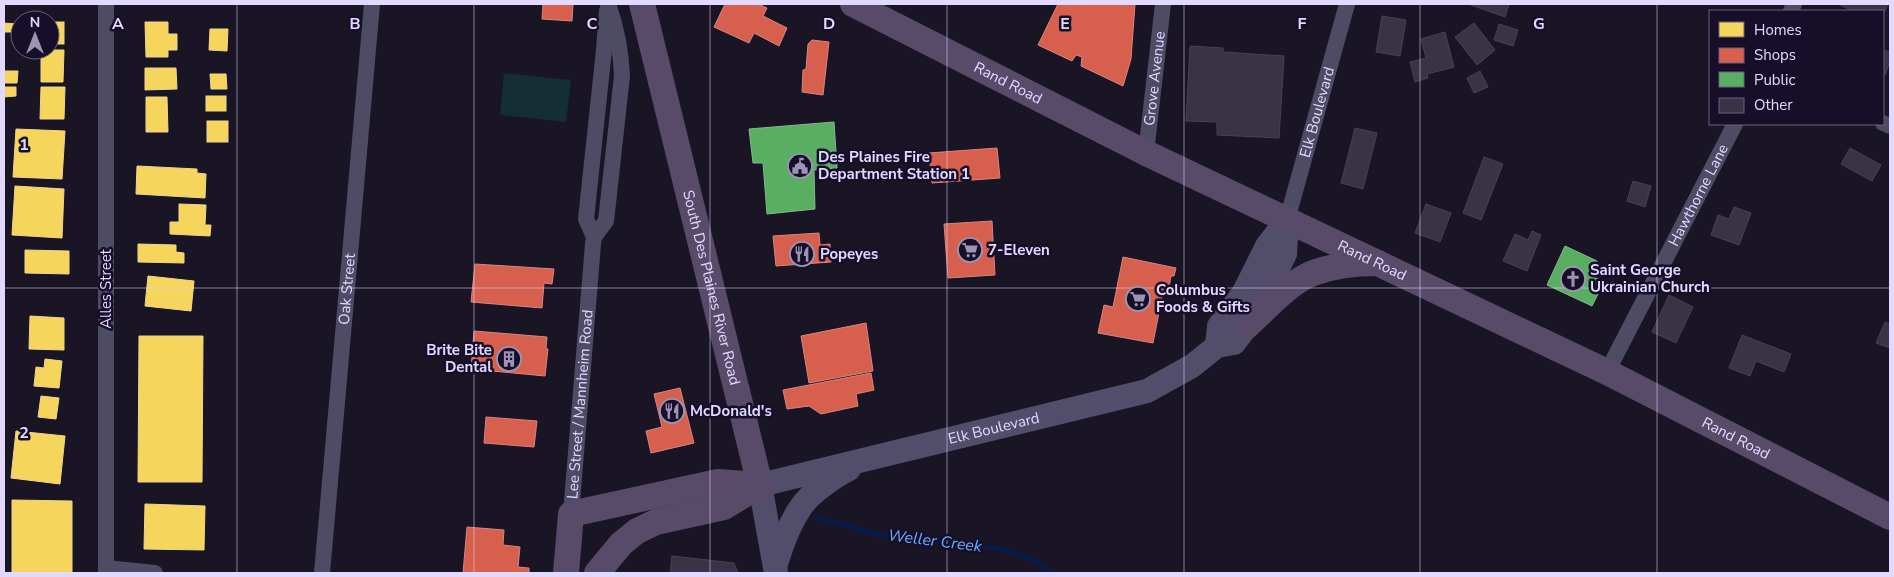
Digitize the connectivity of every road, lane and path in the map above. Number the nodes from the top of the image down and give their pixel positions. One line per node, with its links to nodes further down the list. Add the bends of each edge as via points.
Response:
1 (106, 4): 19 (street, Alles Street)
2 (372, 4): 22 (street, Oak Street)
3 (608, 4): 17 (street, Lee Street / Mannheim Road, via 617,27 622,76 606,220 594,237)
4 (642, 4): 16 (main road, South Des Plaines River Road)
5 (853, 4): 9 (main road, Rand Road)
6 (1162, 4): 9 (street, Grove Avenue)
7 (1347, 4): 10 (street, Elk Boulevard)
8 (1734, 125): 14 (street, Hawthorne Lane)
9 (1146, 153): 10 (main road, Rand Road)
10 (1287, 220): 11 (main road, Rand Road); 12 (main road, Elk Boulevard, via 1285,254); 13 (main road, Elk Boulevard, via 1267,246 1244,292 1219,326)
11 (1378, 263): 12 (main road, via 1360,263 1313,274 1293,285); 14 (main road, Rand Road)
12 (1246, 326): 13 (main road, Elk Boulevard, via 1234,342)
13 (1217, 346): 15 (main road, Elk Boulevard, via 1192,366 1147,391)
14 (1606, 372): 18 (main road, Rand Road)
15 (864, 460): 16 (main road, Elk Boulevard); 20 (main road, via 835,477 801,506 785,536)
16 (760, 485): 17 (main road, Elk Boulevard, via 718,482); 20 (main road, South Des Plaines River Road); 24 (main road, Elk Boulevard, via 724,507 656,522 637,531 621,544)
17 (571, 514): 23 (main road, Lee Street / Mannheim Road)
18 (1890, 517)
19 (106, 571): 21 (street)
20 (776, 571)
21 (155, 573)
22 (322, 573)
23 (566, 573)
24 (597, 573)

